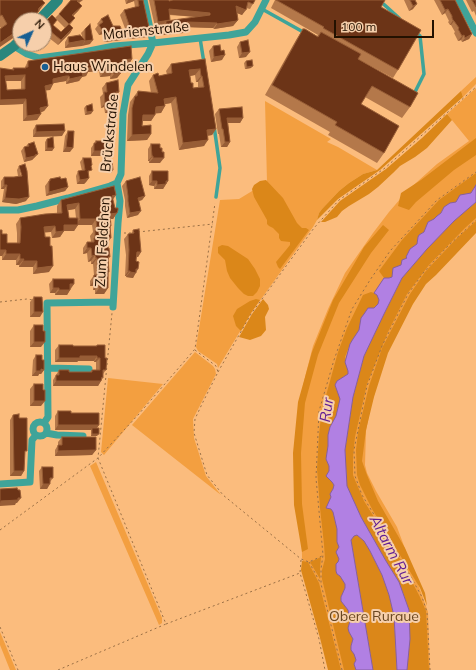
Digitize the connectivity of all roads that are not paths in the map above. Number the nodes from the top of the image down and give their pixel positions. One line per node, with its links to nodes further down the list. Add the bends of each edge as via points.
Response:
1 (58, 0): 7 (main road)
2 (144, 0): 13 (street)
3 (266, 0): 6 (street, Marienstraße)
4 (378, 0): 8 (lane)
5 (459, 0): 10 (street)
6 (261, 8): 11 (lane); 12 (street, Marienstraße, via 255,22 246,32)
7 (46, 12)
8 (402, 21)
9 (414, 31): 18 (lane, via 420,36 424,74 414,94)
10 (476, 33)
11 (311, 36)
12 (200, 38): 13 (street, Marienstraße); 17 (lane)
13 (153, 43): 15 (street, Marienstraße, via 114,46 39,58); 20 (street, Brückstraße, via 128,85 123,114 121,174)
14 (12, 47): 16 (main road)
15 (25, 52)
16 (0, 56)
17 (205, 69)
18 (407, 90)
19 (213, 123): 21 (lane, via 220,168)
20 (117, 183): 22 (street, Brückstraße, via 37,206); 23 (street, Zum Feldchen, via 120,202 113,304 47,303)
21 (216, 197)
22 (0, 210)
23 (48, 368): 24 (street); 25 (street, Zum Feldchen, via 48,417)
24 (89, 369)
25 (44, 424): 26 (street, Zum Feldchen); 27 (street, via 35,424 33,428)
26 (46, 432): 27 (street, via 43,436); 28 (street)
27 (36, 435): 29 (street, via 32,440 30,482)
28 (83, 436)
29 (0, 484)

